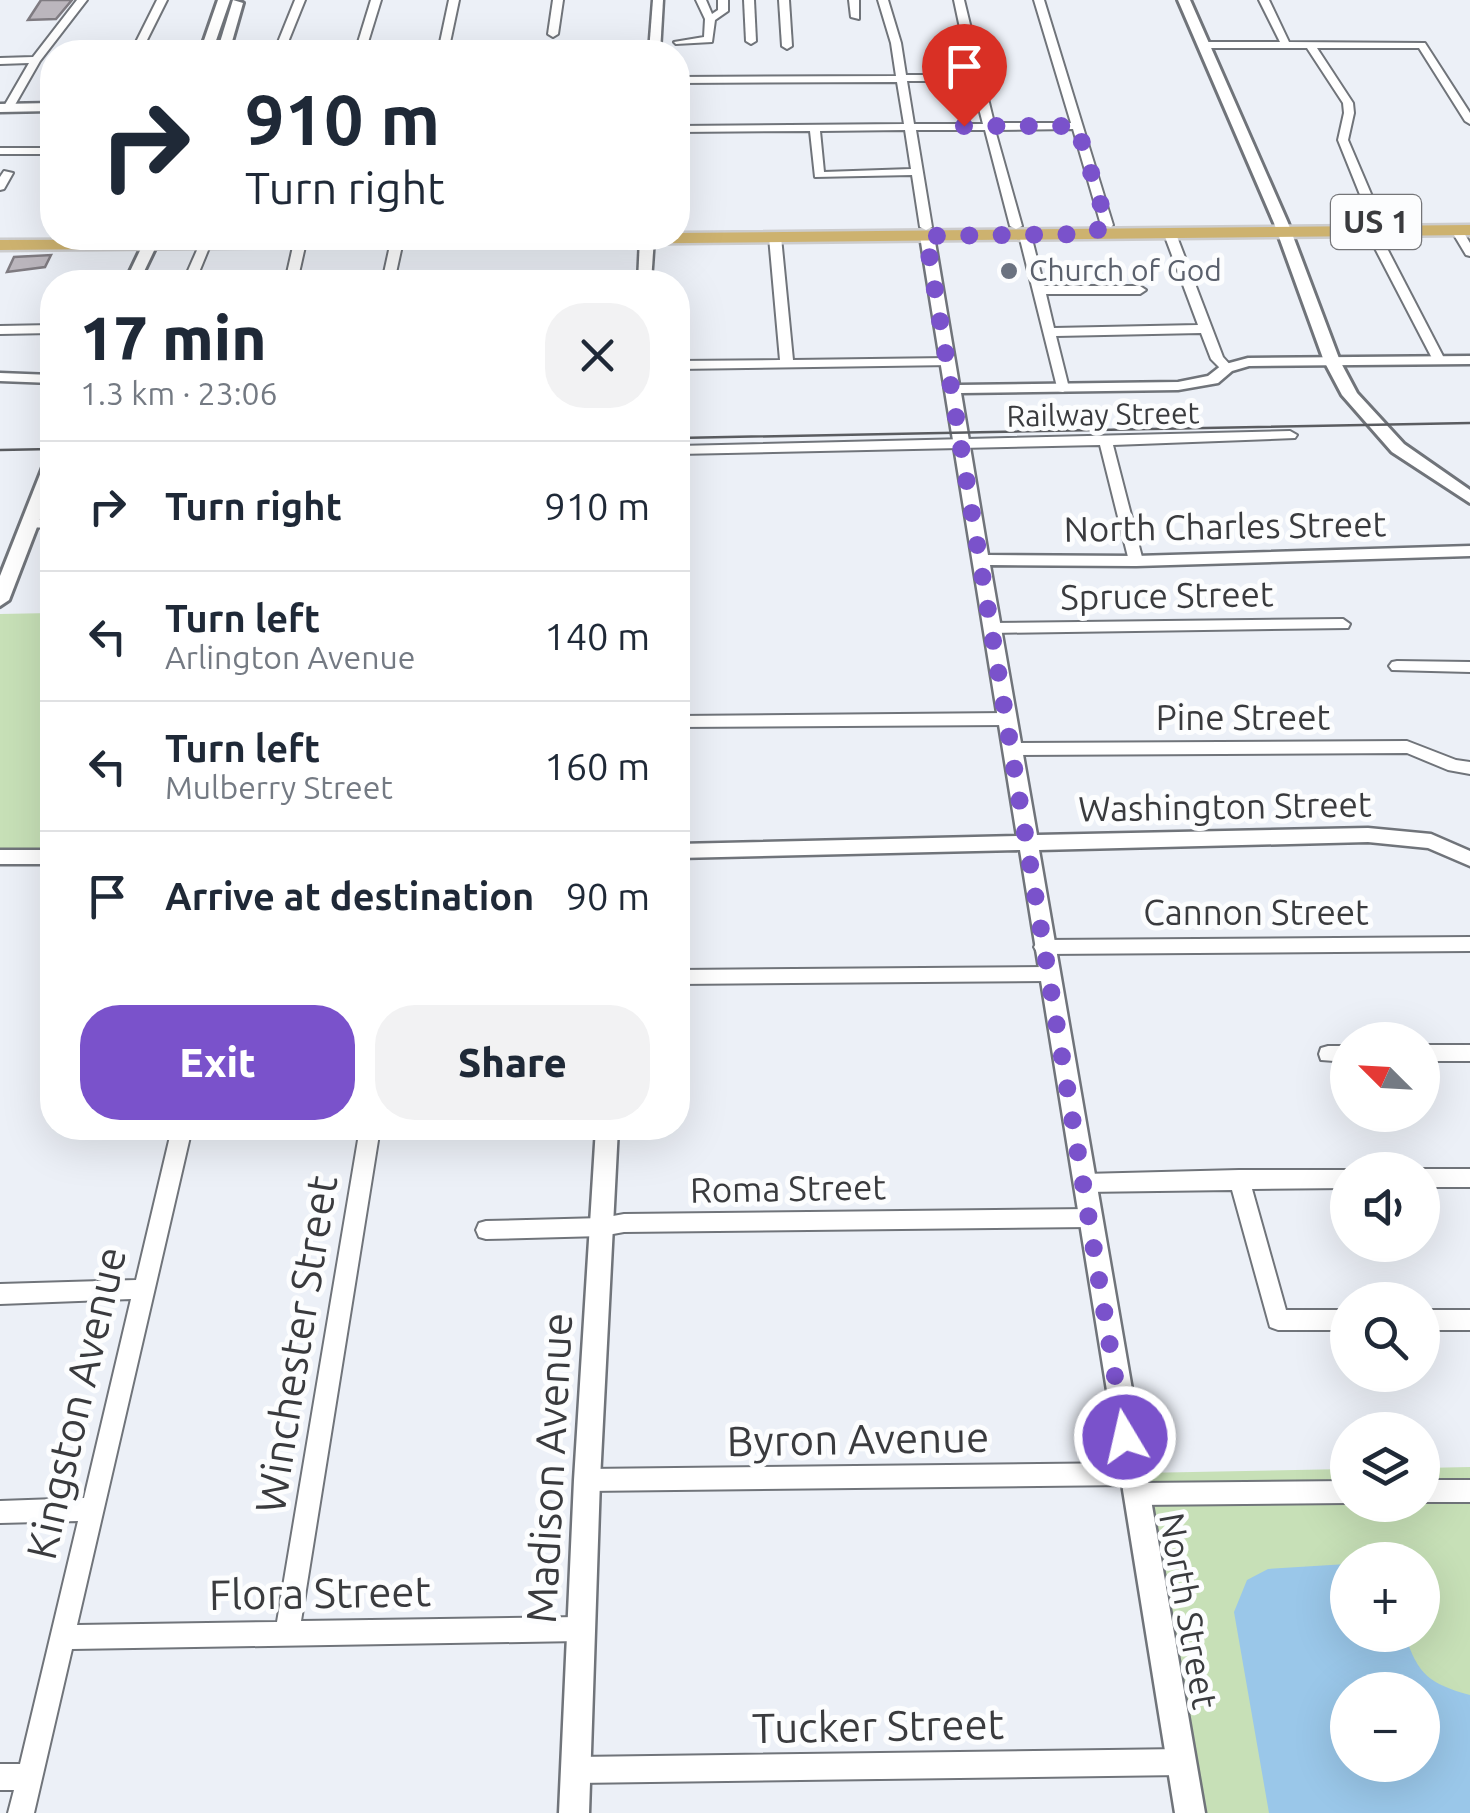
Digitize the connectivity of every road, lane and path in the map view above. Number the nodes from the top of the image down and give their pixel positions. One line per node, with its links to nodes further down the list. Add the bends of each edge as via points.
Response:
1 (82, 0): 23 (street)
2 (162, 0): 24 (street)
3 (224, 0): 25 (main road)
4 (238, 0): 26 (main road)
5 (300, 0): 27 (street)
6 (376, 0): 28 (street)
7 (454, 0): 29 (street)
8 (558, 0): 22 (street)
9 (658, 0): 30 (street)
10 (701, 0): 21 (street)
11 (723, 0): 21 (street, via 723,12)
12 (749, 0): 32 (street)
13 (784, 0): 36 (street)
14 (854, 0): 20 (street)
15 (883, 0): 40 (street, North Street)
16 (959, 0): 41 (street)
17 (1038, 0): 47 (street)
18 (1184, 0): 33 (main road)
19 (1264, 0): 34 (street)
20 (856, 17)
21 (710, 19): 31 (street, via 709,40)
22 (553, 34)
23 (51, 40)
24 (142, 40)
25 (210, 40)
26 (226, 40)
27 (284, 40)
28 (364, 40)
29 (446, 40)
30 (656, 40)
31 (690, 41)
32 (752, 41)
33 (1203, 44): 34 (street); 59 (main road)
34 (1286, 45): 35 (street)
35 (1310, 45): 45 (street, via 1422,45); 57 (street, via 1348,102 1343,140)
36 (787, 46)
37 (40, 55): 39 (street)
38 (0, 60): 39 (street)
39 (36, 60): 44 (street)
40 (902, 78): 41 (street); 42 (street); 48 (street, North Street)
41 (976, 78): 46 (street)
42 (690, 80)
43 (40, 107): 44 (street)
44 (4, 108)
45 (1470, 120)
46 (992, 126): 47 (street); 48 (street); 61 (street)
47 (1077, 126): 56 (street)
48 (910, 127): 50 (street); 53 (street, North Street)
49 (690, 129): 50 (street)
50 (815, 129): 53 (street, via 819,174)
51 (0, 151): 52 (street)
52 (40, 151)
53 (916, 172): 62 (street, North Street)
54 (8, 173): 55 (street)
55 (0, 187)
56 (1107, 225): 59 (main road, US 1); 61 (main road, US 1); 63 (main road)
57 (1375, 227): 58 (main road, US 1); 59 (main road, US 1); 78 (street)
58 (1466, 227): 71 (street)
59 (1282, 228): 64 (main road, US 1); 80 (main road)
60 (690, 230): 62 (main road, US 1)
61 (1020, 230): 62 (main road, US 1); 63 (main road, US 1); 72 (street)
62 (926, 232): 67 (main road, US 1); 81 (street, North Street)
63 (1090, 234): 64 (main road, US 1)
64 (1170, 234): 74 (street)
65 (40, 236): 66 (main road)
66 (0, 237)
67 (776, 237): 68 (main road, US 1); 82 (street)
68 (690, 238)
69 (40, 245): 70 (main road, US 1)
70 (0, 246)
71 (1470, 253)
72 (1039, 290): 73 (street); 77 (street)
73 (1140, 290)
74 (1206, 328): 77 (street); 84 (street, via 1217,360)
75 (40, 329): 76 (street)
76 (0, 330)
77 (1050, 332): 87 (street)
78 (1439, 360): 79 (street); 80 (street)
79 (1470, 360)
80 (1332, 361): 84 (street); 94 (main road, via 1383,434)
81 (948, 362): 82 (street); 88 (street, North Street)
82 (787, 364): 83 (street)
83 (690, 365)
84 (1227, 368): 87 (street, via 1198,384)
85 (0, 378): 86 (street)
86 (40, 379)
87 (1063, 388): 88 (street)
88 (952, 389): 90 (street, North Street)
89 (1290, 436): 91 (street, Railway Street)
90 (960, 442): 91 (street, Railway Street); 92 (street, Railway Street); 98 (street, North Street)
91 (1106, 443): 99 (street)
92 (690, 450)
93 (40, 498): 95 (main road)
94 (1470, 498)
95 (30, 524): 96 (street); 100 (main road)
96 (40, 524)
97 (1470, 551): 99 (street, North Charles Street)
98 (980, 560): 99 (street, North Charles Street); 103 (street, North Street)
99 (1136, 561)
100 (6, 572): 101 (main road)
101 (0, 600)
102 (1343, 624): 103 (street, Spruce Street)
103 (991, 628): 106 (street, North Street)
104 (1397, 666): 105 (street)
105 (1470, 667)
106 (1007, 719): 107 (street); 108 (street, North Street)
107 (690, 722)
108 (1012, 749): 109 (street, Pine Street, via 1407,747); 110 (street, North Street)
109 (1470, 768)
110 (1026, 844): 111 (street, Washington Street); 114 (street, Washington Street, via 1400,836); 116 (street, North Street)
111 (690, 851)
112 (0, 857): 113 (street)
113 (40, 857)
114 (1470, 859)
115 (1470, 944): 116 (street, Cannon Street)
116 (1043, 947): 117 (street, North Street)
117 (1047, 974): 118 (street); 128 (street, North Street)
118 (690, 978)
119 (1470, 1053): 120 (street)
120 (1440, 1054)
121 (179, 1140): 132 (street, Kingston Avenue)
122 (368, 1140): 145 (street, Winchester Street)
123 (606, 1140): 130 (street, Madison Avenue)
124 (1330, 1178): 127 (street)
125 (1440, 1178): 126 (street)
126 (1470, 1178)
127 (1239, 1179): 128 (street); 134 (street, via 1278,1320)
128 (1084, 1183): 129 (street, North Street)
129 (1090, 1218): 130 (street, Roma Street); 138 (street, North Street)
130 (602, 1227): 131 (street, Roma Street); 137 (street, Madison Avenue)
131 (486, 1230)
132 (143, 1289): 133 (street); 142 (street, Kingston Avenue)
133 (0, 1294)
134 (1330, 1320)
135 (1440, 1320): 136 (street)
136 (1470, 1320)
137 (586, 1480): 138 (street, Byron Avenue); 144 (street, Madison Avenue)
138 (1133, 1484): 140 (street, Byron Avenue); 147 (street, North Street)
139 (1470, 1490): 141 (street)
140 (1330, 1491)
141 (1440, 1491)
142 (92, 1509): 143 (street); 146 (street, Kingston Avenue)
143 (0, 1512)
144 (580, 1629): 145 (street, Flora Street); 148 (street, Madison Avenue)
145 (287, 1632): 146 (street, Flora Street)
146 (62, 1637): 150 (street, Kingston Avenue)
147 (1182, 1762): 148 (street, Tucker Street); 153 (street, North Street)
148 (576, 1770): 152 (street, Madison Avenue)
149 (0, 1777): 150 (street)
150 (30, 1777): 151 (street, Kingston Avenue)
151 (21, 1813)
152 (574, 1813)
153 (1190, 1813)

